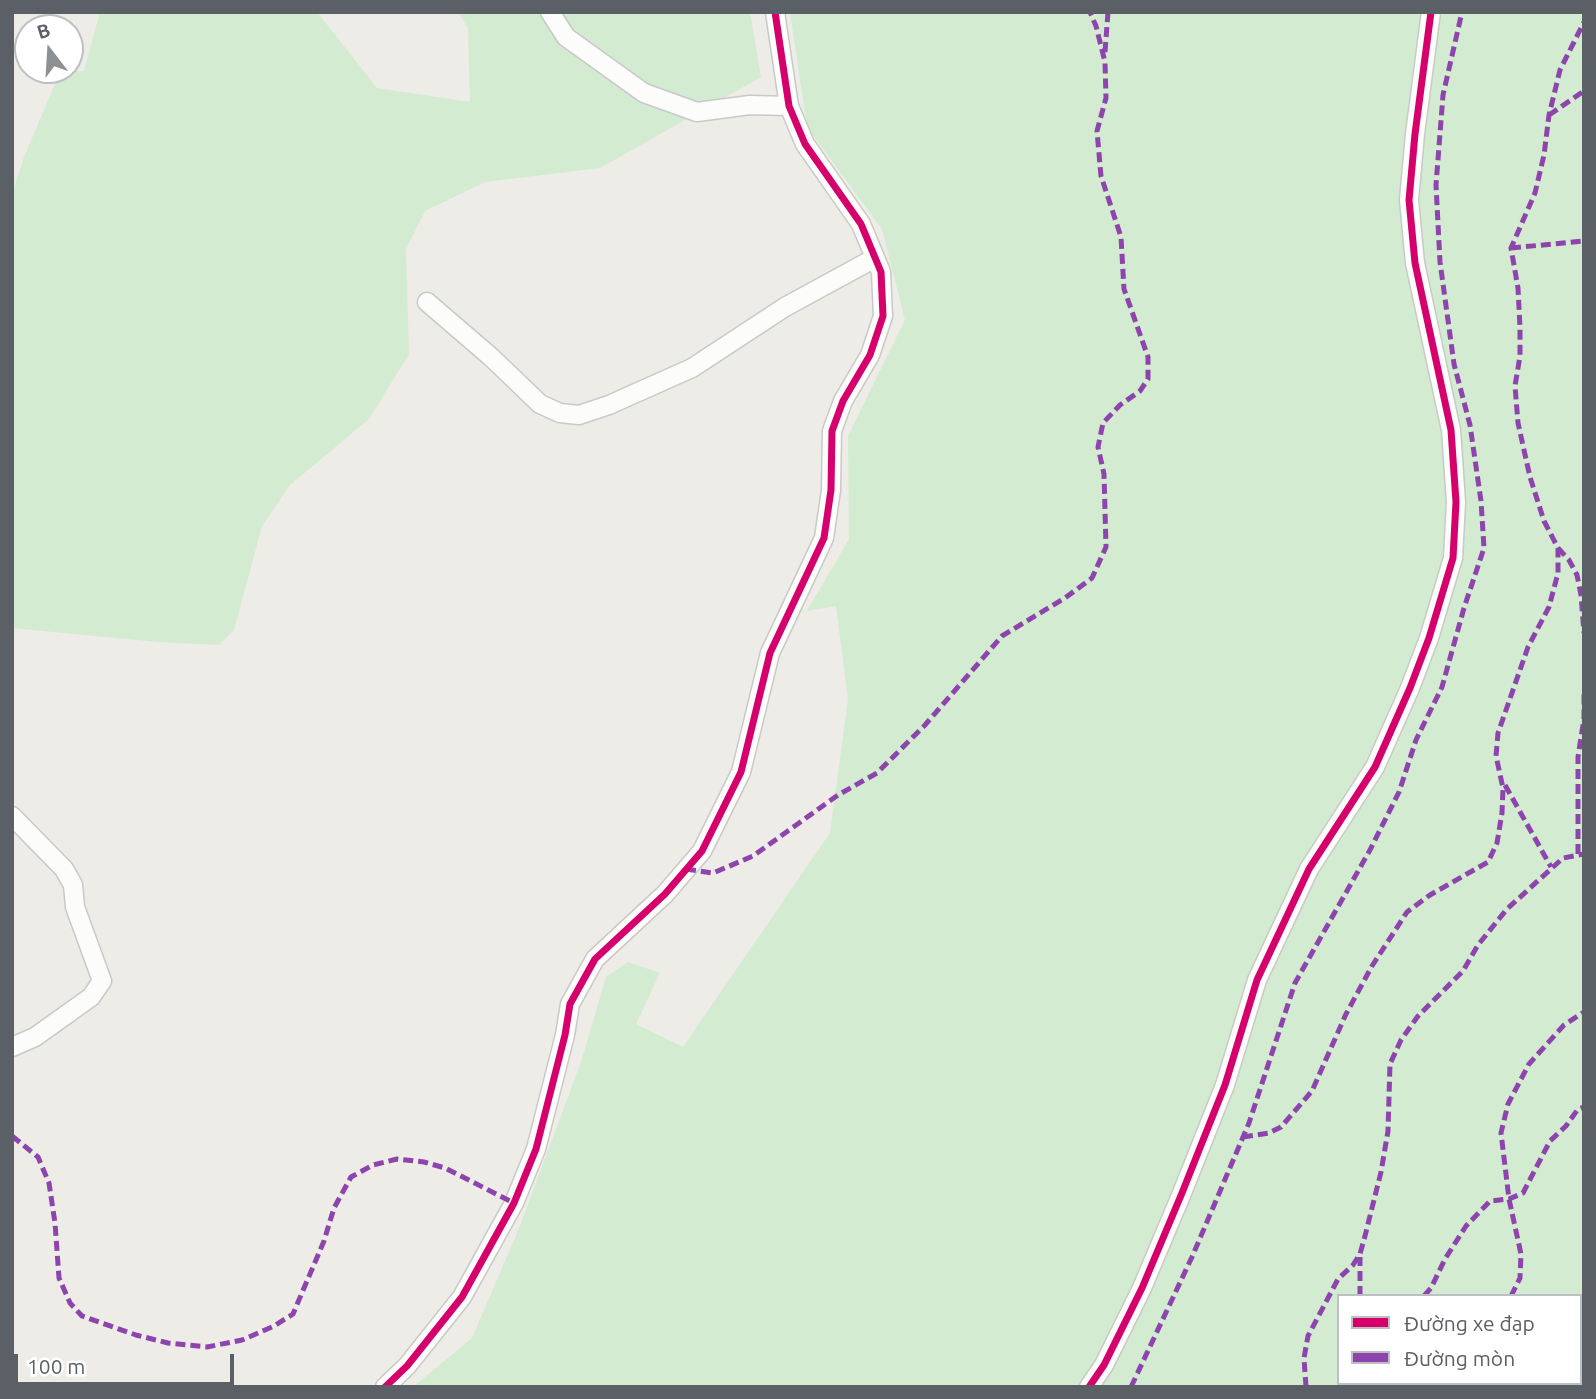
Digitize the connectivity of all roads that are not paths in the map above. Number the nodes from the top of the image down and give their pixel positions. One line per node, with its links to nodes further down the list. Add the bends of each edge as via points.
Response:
1 (550, 12): 4 (street, via 566,37 644,93 697,112 750,105)
2 (775, 12): 4 (street)
3 (1431, 12): 10 (street, via 1409,200 1415,263 1451,430 1457,502 1453,558 1410,688 1375,767 1309,869 1257,980 1225,1085 1182,1194 1142,1288)
4 (789, 106): 5 (street, via 805,144 861,224)
5 (875, 258): 6 (street, via 785,307 692,368 579,415 540,404); 9 (street, via 881,272 883,316 870,355 843,401 832,431 824,537 770,653 741,772 702,851 665,894 595,959 570,1004 536,1149 514,1203 462,1297)
6 (427, 302)
7 (12, 816): 8 (street, via 64,869 73,885 75,907 102,981 91,997 36,1037)
8 (12, 1047)
9 (385, 1387)
10 (1089, 1387)

